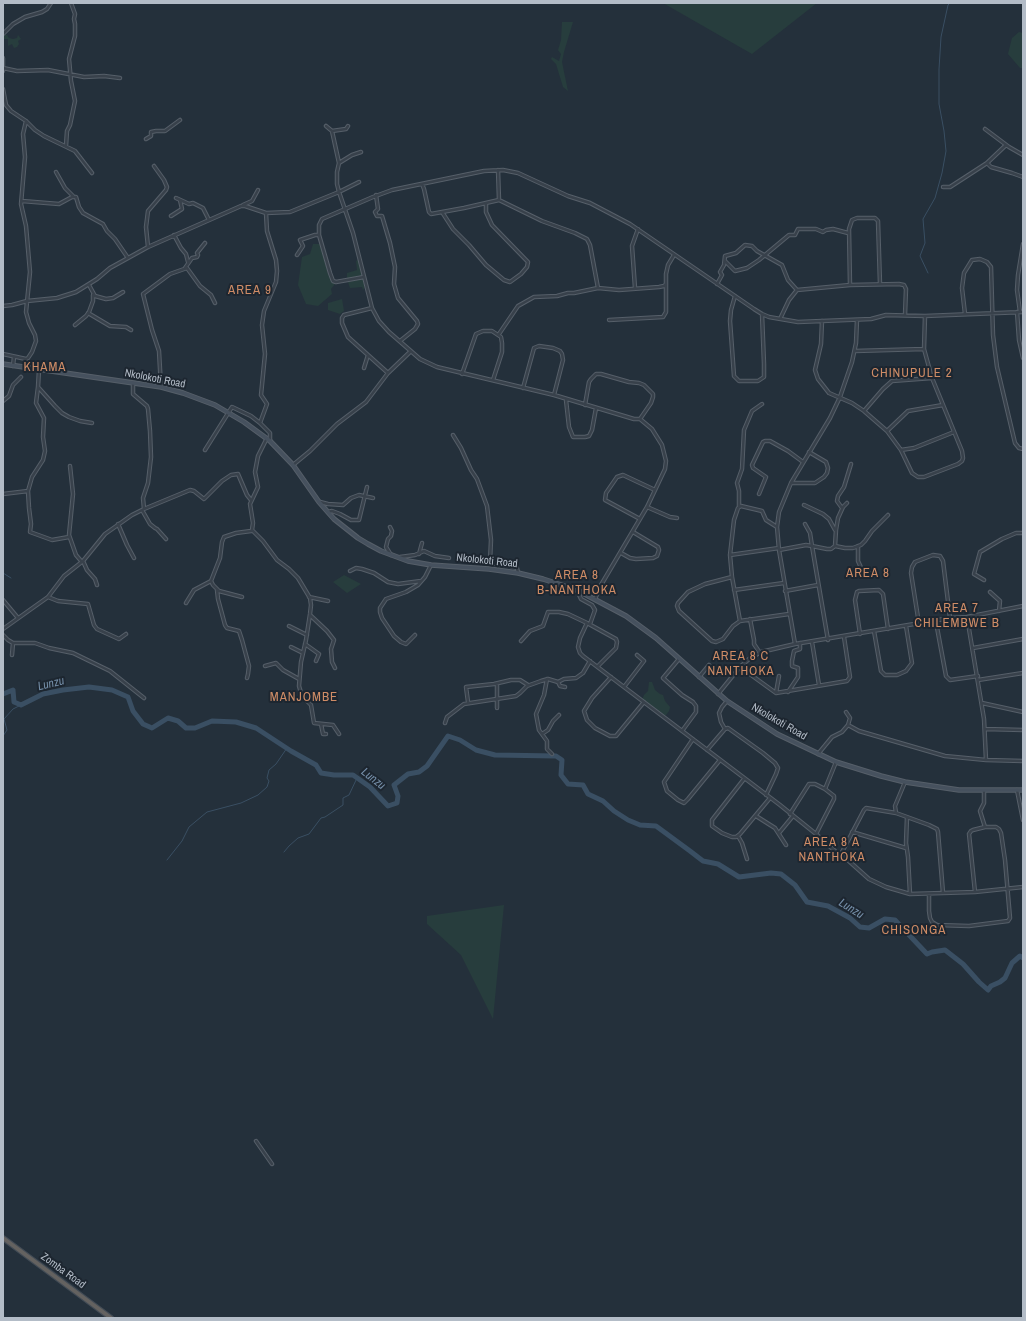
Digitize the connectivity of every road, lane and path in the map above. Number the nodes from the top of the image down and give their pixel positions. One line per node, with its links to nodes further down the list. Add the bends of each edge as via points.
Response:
1 (51, 3): 3 (street, via 42,12 13,24)
2 (70, 3): 7 (street, via 74,11 75,36 70,54)
3 (3, 34)
4 (3, 59): 5 (street)
5 (4, 68): 6 (street); 7 (street, via 17,72 48,70)
6 (3, 71)
7 (70, 74): 8 (street); 18 (street, via 75,101)
8 (120, 78)
9 (3, 89): 11 (street, via 9,109)
10 (180, 120): 16 (street, via 165,131 152,132 151,136)
11 (26, 121): 18 (street, via 44,136); 38 (street)
12 (326, 126): 15 (street)
13 (348, 126): 15 (street, via 346,129)
14 (985, 129): 17 (street)
15 (332, 131): 21 (street)
16 (146, 138)
17 (1006, 145): 20 (street); 22 (street)
18 (66, 146): 26 (street, via 75,151)
19 (361, 152): 21 (street)
20 (1023, 156)
21 (339, 163): 32 (street)
22 (987, 163): 27 (street, via 991,167); 30 (street, via 950,187)
23 (154, 166): 52 (street, via 167,187 148,211)
24 (498, 170): 29 (street); 37 (street); 46 (street, via 518,173 590,203)
25 (56, 172): 34 (street)
26 (92, 173)
27 (1023, 177)
28 (359, 182): 32 (street)
29 (422, 184): 33 (street); 42 (street, via 429,212)
30 (943, 187)
31 (258, 190): 40 (street, via 252,201)
32 (339, 192): 41 (street); 43 (street, via 290,212)
33 (376, 195): 41 (street); 90 (street, via 378,209 375,212 377,216 382,216 390,243 398,298 418,324)
34 (73, 196): 38 (street, via 58,204); 56 (street, via 83,213 103,224)
35 (176, 198): 36 (street)
36 (180, 200): 44 (street, via 182,209); 45 (street, via 203,208)
37 (499, 200): 39 (street); 66 (street, via 587,239)
38 (22, 201): 72 (street, via 30,272)
39 (486, 203): 42 (street); 42 (street, via 486,212 492,225 528,262 521,274 510,282 486,265 453,230)
40 (241, 206): 43 (street); 45 (street)
41 (345, 209): 49 (street, via 322,219); 60 (street)
42 (442, 212)
43 (266, 213): 123 (street, via 267,231 278,271 264,311 262,325 265,346 262,396 267,404)
44 (171, 216)
45 (209, 220): 48 (street)
46 (638, 229): 54 (street); 67 (street, via 632,246)
47 (848, 233): 55 (street, via 833,229 823,232 816,229 798,229 795,235 789,234); 63 (street, via 850,223 855,219 877,219); 65 (street)
48 (174, 235): 52 (street); 58 (street)
49 (319, 235): 53 (street, via 300,240 303,246); 60 (street, via 333,281)
50 (205, 243): 58 (street, via 197,257 192,258)
51 (1023, 244): 76 (street, via 1017,290)
52 (148, 247): 56 (street)
53 (297, 255)
54 (674, 255): 61 (street, via 667,268); 62 (street)
55 (765, 255): 57 (street, via 747,268 735,271); 57 (street, via 752,246 745,245 736,253 725,256); 68 (street, via 782,265 788,280)
56 (128, 258): 64 (street, via 110,268)
57 (725, 261): 62 (street)
58 (189, 263): 59 (street)
59 (185, 268): 73 (street, via 188,268); 109 (street, via 160,280 142,296 159,351)
60 (364, 277): 75 (street)
61 (666, 284): 67 (street, via 659,287); 84 (street, via 666,312 663,317)
62 (717, 284): 71 (street)
63 (880, 284): 65 (street); 81 (street, via 904,285)
64 (89, 285): 70 (street); 72 (street, via 56,298)
65 (850, 285): 68 (street)
66 (598, 288): 67 (street); 89 (street, via 529,299 518,306)
67 (635, 288)
68 (797, 290): 83 (street)
69 (123, 292): 70 (street, via 110,299)
70 (93, 294): 77 (street)
71 (735, 296): 79 (street); 79 (street, via 730,321 734,376 739,381 758,381 764,377)
72 (27, 301): 74 (street); 96 (street, via 26,312 36,341 28,358)
73 (215, 303)
74 (3, 306)
75 (372, 308): 90 (street, via 379,321); 95 (street, via 344,315 342,318 348,337)
76 (1020, 312): 78 (street); 97 (street, via 1019,340)
77 (88, 313): 87 (street); 88 (street, via 110,326 126,327)
78 (992, 313): 80 (street); 80 (street, via 991,267 987,262 974,259 968,264 963,278); 128 (street, via 997,367 1006,408 1015,443)
79 (762, 314): 83 (street)
80 (965, 314): 82 (street)
81 (906, 315): 82 (street); 85 (street, via 886,315 871,320)
82 (924, 316): 91 (street)
83 (780, 319): 86 (street, via 798,322)
84 (609, 320)
85 (857, 320): 86 (street); 92 (street)
86 (822, 321): 112 (street, via 821,344 815,370 825,390)
87 (75, 325)
88 (131, 330)
89 (499, 334): 103 (street, via 483,331 476,334); 106 (street, via 502,348)
90 (400, 342): 93 (street)
91 (924, 349): 92 (street); 105 (street)
92 (855, 351): 112 (street)
93 (411, 352): 102 (street); 103 (street, via 428,364)
94 (3, 354): 96 (street)
95 (368, 355): 100 (street); 102 (street)
96 (14, 357): 99 (street)
97 (1023, 358)
98 (3, 364): 99 (main road, Nkolokoti Road)
99 (13, 366): 101 (main road, Nkolokoti Road)
100 (364, 368)
101 (39, 370): 107 (main road, Nkolokoti Road); 108 (street)
102 (388, 373): 134 (street, via 366,402)
103 (462, 374): 106 (street)
104 (21, 377): 114 (street)
105 (932, 378): 117 (street); 119 (street, via 892,381)
106 (493, 380): 110 (street)
107 (133, 383): 109 (main road, Nkolokoti Road); 151 (street, via 133,394 147,406 150,431 151,457)
108 (38, 387): 122 (street, via 62,413); 139 (street, via 36,403 44,418 44,451 43,460 32,477)
109 (161, 387): 120 (main road, Nkolokoti Road, via 202,399)
110 (523, 388): 111 (street); 111 (street, via 534,348 553,348 560,351 563,360)
111 (554, 395): 113 (street)
112 (840, 397): 119 (street); 131 (street)
113 (566, 400): 116 (street); 118 (street, via 570,432 575,437 589,436)
114 (3, 401)
115 (762, 404): 149 (street, via 752,411 744,430 742,469 737,483)
116 (585, 405): 118 (street); 121 (street, via 589,382 596,374 644,384 653,397)
117 (943, 405): 124 (street, via 908,411); 125 (street)
118 (596, 408): 121 (street)
119 (864, 411): 124 (street)
120 (228, 412): 123 (street, via 233,407); 127 (main road, Nkolokoti Road); 129 (street)
121 (640, 419): 138 (street, via 657,435 665,453 665,469)
122 (92, 423)
123 (260, 423): 127 (street, via 270,433)
124 (887, 431): 130 (street)
125 (954, 432): 130 (street, via 914,448); 130 (street, via 962,452 962,461 924,477 912,473)
126 (453, 435): 180 (street, via 477,479 489,512)
127 (268, 440): 134 (main road, Nkolokoti Road); 144 (street, via 258,456 255,472 258,487)
128 (1023, 449)
129 (205, 450)
130 (901, 450)
131 (810, 452): 132 (street); 136 (street, via 826,462 827,473 815,483)
132 (803, 462): 136 (street); 141 (street, via 770,441 763,442 752,465 766,477)
133 (850, 464): 150 (street, via 837,501)
134 (293, 465): 145 (main road, Nkolokoti Road)
135 (70, 466): 164 (street, via 73,494)
136 (791, 483): 159 (street, via 779,512)
137 (368, 487): 142 (street)
138 (654, 490): 148 (street); 155 (street, via 623,475 617,477 606,493 605,500)
139 (28, 491): 140 (street); 164 (street, via 30,533 52,540)
140 (3, 494)
141 (759, 494)
142 (365, 496): 143 (street); 145 (street, via 351,498 343,505); 152 (street, via 359,520)
143 (373, 498)
144 (251, 500): 151 (street, via 238,474 222,480 204,499 190,490); 160 (street)
145 (319, 502): 152 (main road, Nkolokoti Road)
146 (847, 503): 150 (street)
147 (804, 505): 161 (street, via 823,514)
148 (648, 506): 154 (street); 155 (street)
149 (739, 506): 159 (street, via 762,511 766,520); 174 (street, via 734,520)
150 (842, 508): 161 (street)
151 (143, 510): 156 (street); 165 (street, via 150,524)
152 (328, 512): 173 (main road, Nkolokoti Road, via 358,538)
153 (888, 515): 169 (street)
154 (677, 518)
155 (640, 519): 162 (street)
156 (118, 524): 175 (street); 179 (street, via 105,534)
157 (806, 524): 167 (street)
158 (390, 527): 173 (street, via 391,536 386,547)
159 (777, 527): 170 (street)
160 (252, 530): 187 (street, via 224,537 220,558); 199 (street, via 277,560 298,578)
161 (836, 530): 168 (street)
162 (633, 532): 171 (street); 171 (street, via 658,547 657,556 636,559)
163 (1023, 533): 186 (street, via 1002,539 980,552 974,574)
164 (69, 537): 179 (street, via 76,555)
165 (166, 539)
166 (422, 543): 172 (street)
167 (812, 546): 168 (street, via 827,549); 170 (street); 191 (street)
168 (835, 546): 169 (street)
169 (858, 546): 184 (street, via 858,561 863,572)
170 (779, 549): 174 (street); 189 (street)
171 (621, 553): 200 (street)
172 (419, 554): 176 (street); 177 (street, via 424,551)
173 (391, 555): 176 (main road, Nkolokoti Road)
174 (730, 555): 185 (street)
175 (134, 558)
176 (398, 558): 181 (main road, Nkolokoti Road)
177 (449, 558)
178 (470, 560): 180 (street)
179 (82, 562): 190 (street); 197 (street, via 64,576)
180 (490, 562): 183 (street, via 517,568)
181 (431, 565): 183 (main road, Nkolokoti Road); 188 (street)
182 (350, 571): 188 (street, via 362,568 388,582 398,584)
183 (518, 573): 193 (main road, Nkolokoti Road)
184 (873, 574)
185 (732, 577): 194 (street); 212 (street, via 688,592 678,603 678,609 714,642 723,639)
186 (984, 580)
187 (211, 581): 192 (street); 203 (street, via 194,590)
188 (422, 581): 224 (street, via 414,589 386,600 380,612 394,636 404,644)
189 (784, 583): 194 (street); 195 (street)
190 (97, 585)
191 (818, 585): 195 (street); 228 (street)
192 (217, 590): 198 (street); 253 (street, via 225,625 237,630 242,640 249,666)
193 (577, 590): 200 (main road, Nkolokoti Road); 214 (street, via 581,599 592,605 595,610)
194 (734, 590): 212 (street)
195 (785, 591): 206 (street)
196 (990, 592): 205 (street, via 1000,601)
197 (48, 597): 209 (street); 221 (street, via 58,601 88,604 94,625 98,629 119,640)
198 (242, 597)
199 (309, 597): 202 (street); 207 (street)
200 (595, 599): 241 (main road, Nkolokoti Road, via 626,616)
201 (3, 600): 209 (street)
202 (328, 601)
203 (186, 603)
204 (1023, 606): 205 (street)
205 (999, 611): 208 (street)
206 (789, 614): 211 (street); 234 (street)
207 (310, 615): 223 (street); 248 (street, via 334,640 331,648)
208 (967, 617): 210 (street); 236 (street)
209 (18, 618): 218 (street)
210 (950, 618): 213 (street); 215 (street, via 943,561 940,556 933,555 915,562 912,567)
211 (750, 619): 212 (street); 238 (street, via 754,644)
212 (740, 620)
213 (936, 622): 215 (street); 254 (street, via 948,679)
214 (588, 623): 229 (street, via 559,612 548,612 543,626 530,631); 243 (street, via 578,647 580,653); 246 (street, via 617,642 616,648)
215 (919, 624): 217 (street)
216 (289, 626): 223 (street)
217 (906, 626): 219 (street); 220 (street, via 912,663 910,668 897,676 885,675 882,671)
218 (3, 629)
219 (888, 629): 220 (street); 222 (street, via 883,594 879,590 859,591 855,600)
220 (874, 632): 222 (street)
221 (126, 634)
222 (860, 634): 226 (street)
223 (307, 635): 233 (street)
224 (415, 635)
225 (3, 636): 231 (street)
226 (844, 637): 228 (street); 259 (street, via 849,680)
227 (1023, 639): 236 (street)
228 (828, 640): 230 (street)
229 (521, 641)
230 (812, 642): 232 (street); 259 (street)
231 (13, 643): 239 (street); 266 (street, via 35,643 73,653 110,671)
232 (800, 643): 234 (street); 263 (street, via 800,649 794,652 792,661 792,666 798,668 798,677)
233 (305, 644): 237 (street); 242 (street, via 318,654)
234 (795, 644): 238 (street)
235 (291, 647): 237 (street)
236 (973, 648): 254 (street)
237 (303, 653): 255 (street)
238 (760, 653): 247 (street)
239 (12, 655)
240 (637, 655): 262 (street, via 644,662)
241 (679, 658): 252 (main road, Nkolokoti Road); 282 (street, via 664,678 696,706 696,712)
242 (316, 661)
243 (590, 661): 246 (street); 257 (street, via 580,676)
244 (709, 665): 252 (street)
245 (265, 666): 255 (street, via 276,663)
246 (598, 666): 251 (street)
247 (740, 667): 264 (street); 265 (street)
248 (335, 668)
249 (1023, 673): 254 (street)
250 (780, 676): 264 (street)
251 (611, 677): 262 (street); 270 (street, via 584,711 587,720 595,728 610,736 616,736)
252 (699, 677): 265 (main road, Nkolokoti Road)
253 (247, 678)
254 (978, 678): 271 (street)
255 (299, 679): 277 (street, via 302,696 311,705 314,723)
256 (547, 679): 257 (street); 260 (street); 285 (street, via 536,714)
257 (558, 682): 261 (street, via 560,686)
258 (497, 684): 260 (street, via 520,680); 267 (street); 269 (street, via 466,687)
259 (819, 685): 263 (street)
260 (528, 686): 267 (street, via 519,694)
261 (565, 687)
262 (624, 687): 270 (street)
263 (788, 692): 264 (street)
264 (776, 693)
265 (718, 694): 268 (main road, Nkolokoti Road)
266 (144, 698)
267 (497, 699): 269 (street); 272 (street)
268 (727, 701): 279 (street, via 719,713 720,722); 289 (main road, Nkolokoti Road, via 777,734)
269 (468, 702): 276 (street, via 447,717)
270 (644, 702): 282 (street)
271 (982, 703): 274 (street); 280 (street)
272 (497, 708)
273 (846, 712): 278 (street, via 850,718)
274 (1023, 712)
275 (559, 715): 285 (street)
276 (445, 723)
277 (321, 724): 283 (street, via 323,734); 284 (street, via 333,725)
278 (848, 725): 289 (street, via 832,737); 291 (street, via 859,731 945,756)
279 (725, 728): 287 (street); 300 (street, via 777,765 776,774)
280 (985, 729): 281 (street); 291 (street)
281 (1023, 730)
282 (682, 731): 286 (street)
283 (326, 734)
284 (339, 734)
285 (542, 734): 288 (street, via 547,741 547,749)
286 (693, 739): 287 (street); 290 (street, via 664,782 668,791 678,800 684,803 688,800)
287 (707, 750): 290 (street)
288 (552, 754)
289 (818, 754): 293 (main road, Nkolokoti Road)
290 (720, 760): 294 (street)
291 (986, 760): 292 (street)
292 (1023, 761)
293 (836, 762): 295 (main road, Nkolokoti Road); 296 (street)
294 (744, 779): 300 (street); 311 (street, via 711,824 722,833 732,837)
295 (905, 782): 299 (main road, Nkolokoti Road); 302 (street, via 895,806)
296 (825, 789): 303 (street, via 809,784); 310 (street, via 834,796 834,799)
297 (1017, 790): 298 (main road, Nkolokoti Road); 299 (main road, Nkolokoti Road); 306 (street)
298 (1023, 790)
299 (984, 791): 307 (street, via 984,803 980,811)
300 (766, 795): 301 (street)
301 (770, 798): 303 (street); 304 (street)
302 (896, 812): 305 (street); 308 (street, via 866,808)
303 (792, 815): 309 (street); 310 (street)
304 (756, 816): 309 (street, via 773,826); 311 (street)
305 (907, 817): 313 (street); 319 (street, via 938,830)
306 (1023, 820)
307 (985, 827): 317 (street, via 999,829); 318 (street, via 969,834)
308 (852, 832): 313 (street); 314 (street)
309 (779, 833): 312 (street)
310 (816, 834): 314 (street)
311 (738, 836): 315 (street)
312 (786, 845)
313 (906, 848): 320 (street)
314 (841, 854): 320 (street, via 869,879)
315 (747, 859)
316 (1023, 887): 317 (street)
317 (1008, 889): 318 (street); 321 (street, via 1008,921 969,926 934,924 929,914)
318 (975, 892): 319 (street)
319 (943, 893): 321 (street)
320 (910, 894): 321 (street)
321 (929, 894)
322 (256, 1141): 323 (street)
323 (272, 1164)
324 (3, 1238): 325 (highway, Zomba Road)
325 (111, 1318)

